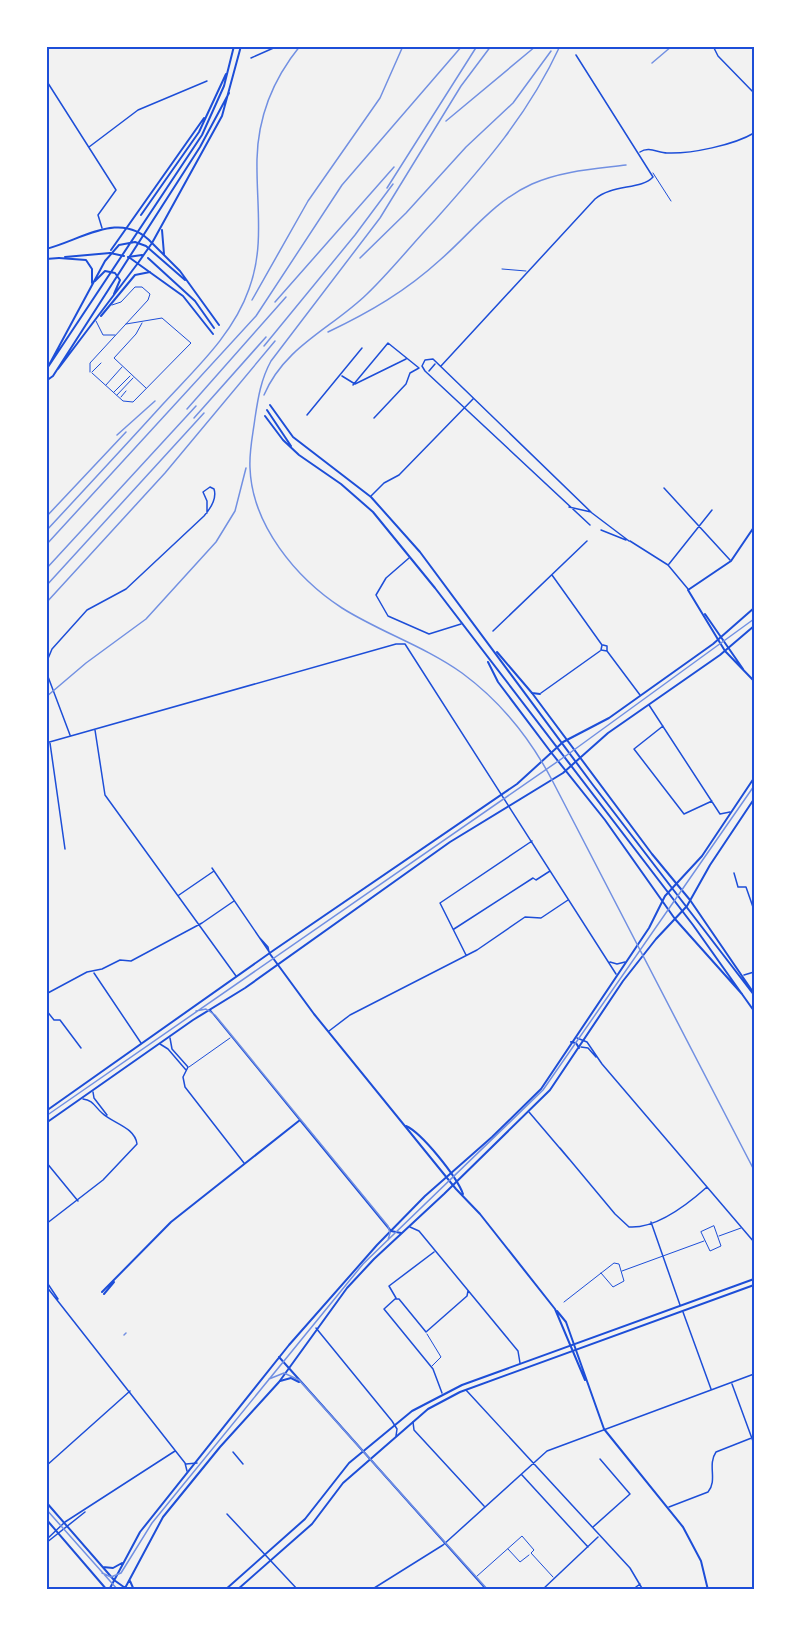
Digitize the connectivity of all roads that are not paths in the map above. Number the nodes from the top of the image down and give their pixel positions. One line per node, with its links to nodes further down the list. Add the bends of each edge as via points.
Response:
1 (234, 46): 7 (main road)
2 (242, 46): 10 (main road)
3 (278, 46): 6 (street)
4 (713, 46): 11 (street)
5 (576, 55): 15 (street)
6 (251, 58)
7 (227, 71): 12 (main road); 54 (main road, via 209,122)
8 (46, 80): 14 (street)
9 (207, 81): 14 (street, via 138,110)
10 (229, 93): 19 (main road, via 211,140); 59 (main road, via 204,140)
11 (754, 93)
12 (206, 115): 18 (main road, via 199,132); 20 (main road)
13 (754, 133): 15 (street, via 712,147 668,153 645,148)
14 (88, 147): 21 (street, via 116,190 98,215)
15 (639, 153): 16 (street)
16 (652, 172): 17 (lane); 35 (street, via 648,181 600,195)
17 (671, 201)
18 (141, 215)
19 (163, 226): 22 (main road); 28 (main road, via 161,241)
20 (126, 228): 21 (main road); 22 (main road); 25 (main road)
21 (102, 229): 24 (main road)
22 (152, 243): 23 (main road); 28 (main road)
23 (149, 248): 25 (main road, via 129,242); 26 (main road); 36 (main road)
24 (46, 249)
25 (110, 253): 27 (main road); 29 (main road); 37 (main road)
26 (145, 254): 27 (main road); 32 (main road)
27 (128, 256): 32 (main road)
28 (166, 256): 36 (main road)
29 (59, 258): 31 (main road); 37 (main road, via 88,262)
30 (148, 258): 44 (main road, via 195,301)
31 (46, 259)
32 (138, 263): 34 (main road); 38 (main road)
33 (502, 269): 35 (lane)
34 (150, 272): 39 (main road, via 135,275); 46 (main road, via 188,301)
35 (527, 273): 52 (street)
36 (187, 281): 43 (main road)
37 (92, 285): 38 (main road, via 105,271 115,273 120,280); 54 (main road)
38 (111, 299): 40 (main road)
39 (110, 306): 40 (main road); 42 (lane, via 122,302 135,287 150,294)
40 (96, 320): 45 (lane, via 102,335); 59 (main road)
41 (142, 321): 42 (lane); 51 (lane, via 136,334 114,358); 64 (lane, via 162,318 191,343)
42 (127, 324): 45 (lane)
43 (219, 325)
44 (214, 328)
45 (117, 334): 56 (lane, via 89,365)
46 (213, 334)
47 (362, 348): 58 (street)
48 (407, 358): 53 (street); 62 (street); 62 (street, via 388,343)
49 (101, 363): 56 (lane)
50 (436, 364): 52 (street); 53 (street, via 429,358); 55 (street)
51 (123, 366): 57 (lane); 63 (lane)
52 (440, 367): 69 (street)
53 (421, 368): 55 (street); 75 (street, via 410,373 406,384)
54 (46, 369)
55 (429, 372): 71 (street)
56 (92, 373): 63 (lane)
57 (132, 374): 60 (lane); 66 (lane)
58 (341, 375): 62 (street); 73 (street)
59 (53, 376): 61 (main road)
60 (134, 376): 64 (lane); 67 (lane)
61 (46, 381)
62 (353, 385)
63 (105, 386): 66 (lane)
64 (148, 389): 68 (lane, via 133,402)
65 (126, 391): 68 (lane)
66 (114, 393): 67 (lane)
67 (117, 396): 68 (lane)
68 (120, 398)
69 (474, 398): 71 (street); 84 (street)
70 (270, 405): 78 (main road, via 303,446)
71 (465, 407): 78 (street, via 399,476 384,483); 81 (street)
72 (267, 410): 76 (main road)
73 (307, 415)
74 (265, 416): 76 (main road)
75 (374, 418)
76 (294, 451): 91 (main road, via 358,497)
77 (664, 488): 86 (street)
78 (371, 496): 104 (main road, via 420,552)
79 (206, 498): 80 (street); 80 (street, via 204,490 210,487 216,492); 83 (street)
80 (214, 498): 83 (street)
81 (568, 507): 84 (street); 85 (street)
82 (712, 510): 86 (street)
83 (207, 513): 119 (street, via 126,589 87,610 52,649 47,674)
84 (592, 513): 90 (street)
85 (590, 525)
86 (700, 525): 92 (street); 93 (street)
87 (754, 527): 92 (main road)
88 (601, 530): 90 (street)
89 (587, 541): 94 (street)
90 (629, 541): 93 (street)
91 (410, 557): 98 (main road); 98 (street, via 376,595 385,614 429,634)
92 (731, 561): 95 (main road)
93 (668, 564): 95 (street)
94 (552, 575): 100 (street); 103 (street)
95 (688, 590): 97 (main road)
96 (754, 608): 101 (main road)
97 (701, 609): 101 (main road); 102 (main road)
98 (461, 624): 109 (main road)
99 (754, 626): 105 (main road)
100 (493, 631)
101 (723, 637): 102 (main road); 105 (main road)
102 (718, 641): 108 (main road); 114 (main road)
103 (602, 645): 106 (street); 107 (street, via 607,646)
104 (493, 648): 112 (main road); 156 (main road)
105 (730, 648): 108 (main road); 110 (main road)
106 (601, 650): 107 (street); 113 (street)
107 (607, 651): 114 (street)
108 (725, 651): 110 (main road); 116 (main road)
109 (485, 656): 122 (main road, via 498,682); 157 (main road)
110 (744, 671): 111 (main road)
111 (754, 681)
112 (532, 693): 113 (main road); 115 (main road)
113 (540, 694): 115 (main road)
114 (641, 695): 120 (main road, via 600,724)
115 (539, 702): 120 (main road)
116 (649, 705): 117 (street); 123 (main road, via 602,738)
117 (663, 726): 128 (street); 128 (street, via 634,749 684,814)
118 (94, 729): 119 (street); 126 (street, via 402,644 410,648); 136 (street, via 105,795)
119 (70, 736): 121 (street)
120 (567, 740): 122 (main road); 123 (main road)
121 (48, 742): 132 (street)
122 (550, 751): 124 (main road); 126 (main road, via 526,777)
123 (581, 759): 124 (main road); 135 (main road)
124 (567, 771): 129 (main road); 140 (main road)
125 (754, 778): 130 (main road)
126 (502, 794): 129 (street); 145 (main road)
127 (754, 799): 138 (main road)
128 (711, 801): 130 (street, via 722,815)
129 (509, 805): 131 (street); 149 (main road)
130 (734, 810): 135 (main road, via 702,856)
131 (532, 841): 133 (street); 144 (street, via 440,903)
132 (64, 849)
133 (551, 871): 137 (street); 144 (street, via 533,878)
134 (734, 873): 141 (street, via 738,887 746,886)
135 (676, 882): 138 (main road); 140 (main road)
136 (178, 895): 139 (street, via 213,869); 143 (street)
137 (569, 899): 146 (street, via 541,918 524,918); 147 (street)
138 (690, 900): 142 (main road); 153 (main road)
139 (234, 901): 143 (street); 145 (street)
140 (662, 901): 142 (main road); 148 (main road)
141 (754, 910)
142 (675, 919): 157 (main road); 165 (main road, via 638,961)
143 (199, 924): 150 (street, via 129,962 120,960); 154 (street)
144 (453, 930): 146 (street)
145 (270, 953): 149 (main road); 154 (main road)
146 (467, 956): 161 (street, via 345,1018)
147 (609, 961): 148 (street); 152 (street)
148 (626, 962): 152 (main road)
149 (278, 964): 159 (main road); 161 (main road)
150 (94, 971): 155 (street); 167 (street)
151 (754, 972): 153 (street)
152 (616, 975): 164 (main road)
153 (744, 975): 156 (main road)
154 (237, 977): 167 (main road)
155 (46, 994)
156 (754, 994)
157 (744, 996): 160 (main road)
158 (46, 1010): 169 (street, via 53,1020 60,1020)
159 (210, 1010): 162 (main road); 163 (street)
160 (754, 1011)
161 (328, 1031): 181 (main road)
162 (170, 1037): 168 (main road); 172 (street, via 172,1049)
163 (232, 1037): 172 (lane); 179 (street)
164 (574, 1038): 165 (street); 166 (main road)
165 (584, 1040): 170 (main road); 171 (street)
166 (571, 1042): 170 (main road); 184 (main road, via 533,1098)
167 (142, 1044): 176 (main road)
168 (159, 1044): 173 (street); 174 (main road)
169 (81, 1048)
170 (579, 1048): 171 (street, via 588,1048); 177 (main road, via 550,1090)
171 (599, 1059): 188 (street)
172 (188, 1067): 173 (street)
173 (186, 1070): 183 (street, via 185,1088)
174 (93, 1091): 175 (main road); 178 (street)
175 (81, 1098): 178 (street, via 92,1101); 180 (main road)
176 (46, 1111)
177 (529, 1112): 186 (main road); 191 (street, via 627,1226)
178 (108, 1117): 190 (street, via 123,1125 137,1143 109,1175)
179 (300, 1120): 183 (main road); 195 (main road)
180 (46, 1123)
181 (406, 1126): 184 (main road); 185 (main road)
182 (46, 1162): 190 (street)
183 (244, 1164): 209 (main road, via 171,1222)
184 (451, 1173): 185 (main road); 186 (main road)
185 (447, 1176): 187 (main road); 195 (main road)
186 (457, 1181): 187 (main road); 189 (main road)
187 (453, 1185): 189 (main road); 193 (main road)
188 (707, 1186): 191 (street, via 676,1212); 194 (street)
189 (463, 1194): 215 (main road)
190 (78, 1201): 192 (street)
191 (651, 1222): 201 (street)
192 (46, 1224)
193 (409, 1227): 196 (main road); 200 (street)
194 (742, 1228): 197 (lane); 199 (street)
195 (391, 1231): 196 (main road); 221 (main road)
196 (403, 1232): 217 (main road, via 374,1259)
197 (718, 1236): 198 (lane, via 712,1226 702,1231); 198 (lane, via 721,1247 711,1252)
198 (704, 1241): 201 (lane)
199 (754, 1242)
200 (435, 1251): 208 (street); 210 (street, via 389,1286)
201 (662, 1256): 202 (lane); 214 (street)
202 (622, 1271): 203 (lane, via 616,1262); 203 (lane, via 624,1281 613,1287)
203 (601, 1273): 212 (lane)
204 (754, 1279): 214 (main road)
205 (46, 1281): 211 (street)
206 (754, 1285): 216 (main road)
207 (46, 1286): 211 (street)
208 (468, 1291): 218 (street); 222 (street, via 518,1351)
209 (103, 1293)
210 (396, 1299): 218 (street); 223 (street, via 384,1311)
211 (60, 1302): 229 (street)
212 (564, 1302)
213 (559, 1306): 215 (lane)
214 (681, 1306): 219 (main road)
215 (555, 1309): 219 (main road, via 565,1319)
216 (683, 1311): 220 (main road); 231 (street)
217 (315, 1328): 224 (main road); 234 (street)
218 (426, 1332): 223 (lane, via 441,1357)
219 (572, 1345): 220 (main road); 222 (main road)
220 (574, 1351): 230 (main road); 235 (main road)
221 (279, 1357): 224 (main road); 245 (main road)
222 (519, 1365): 232 (main road)
223 (431, 1366): 232 (street)
224 (289, 1368): 226 (main road); 228 (main road)
225 (754, 1374): 227 (street)
226 (279, 1381): 228 (main road, via 291,1378); 272 (main road, via 163,1517)
227 (731, 1383): 231 (street); 237 (street)
228 (302, 1384): 240 (main road)
229 (130, 1390): 239 (street); 248 (street)
230 (465, 1390): 233 (main road, via 436,1404); 246 (street)
231 (711, 1390): 235 (street)
232 (443, 1394): 234 (main road)
233 (413, 1422): 236 (main road); 252 (street, via 414,1430)
234 (394, 1424): 236 (street); 240 (main road)
235 (604, 1430): 246 (street, via 555,1447); 253 (main road)
236 (396, 1437): 243 (main road)
237 (753, 1438): 238 (street); 253 (street, via 716,1452 712,1461 713,1484 708,1492)
238 (754, 1444)
239 (176, 1450): 244 (street); 254 (street)
240 (362, 1451): 243 (main road); 267 (main road, via 336,1477 305,1519)
241 (232, 1452): 247 (street)
242 (600, 1459): 259 (street, via 630,1494)
243 (370, 1460): 263 (main road); 268 (main road, via 341,1485 312,1524)
244 (185, 1463): 245 (street); 249 (street)
245 (197, 1463): 249 (main road)
246 (533, 1463): 250 (street); 259 (street)
247 (243, 1464)
248 (46, 1466)
249 (186, 1474): 269 (main road, via 140,1532)
250 (521, 1474): 252 (street); 264 (street)
251 (46, 1502): 257 (main road)
252 (485, 1507): 263 (street)
253 (669, 1507): 287 (main road, via 693,1544)
254 (87, 1510): 257 (street); 258 (street)
255 (227, 1514): 267 (street)
256 (46, 1519): 260 (main road)
257 (65, 1522): 258 (main road); 260 (street)
258 (69, 1526): 260 (street); 270 (main road)
259 (592, 1528): 261 (street)
260 (59, 1531): 262 (street); 277 (main road)
261 (599, 1536): 264 (street); 275 (street, via 632,1570)
262 (46, 1541)
263 (445, 1543): 271 (main road); 282 (street)
264 (588, 1547): 273 (street)
265 (508, 1548): 266 (lane, via 520,1562); 266 (lane, via 522,1536 534,1550); 271 (lane)
266 (531, 1553): 273 (lane)
267 (265, 1554): 268 (street); 279 (main road)
268 (270, 1560): 280 (main road); 281 (street)
269 (123, 1562): 270 (main road, via 113,1568); 274 (main road)
270 (103, 1567): 274 (main road)
271 (476, 1577): 283 (main road)
272 (130, 1578): 276 (main road); 278 (main road)
273 (554, 1578): 284 (street)
274 (114, 1580): 276 (main road); 277 (main road)
275 (640, 1584): 285 (street); 286 (street)
276 (126, 1589)
277 (108, 1590)
278 (134, 1590)
279 (225, 1590)
280 (237, 1590)
281 (298, 1590)
282 (371, 1590)
283 (487, 1590)
284 (542, 1590)
285 (632, 1590)
286 (643, 1590)
287 (708, 1590)

